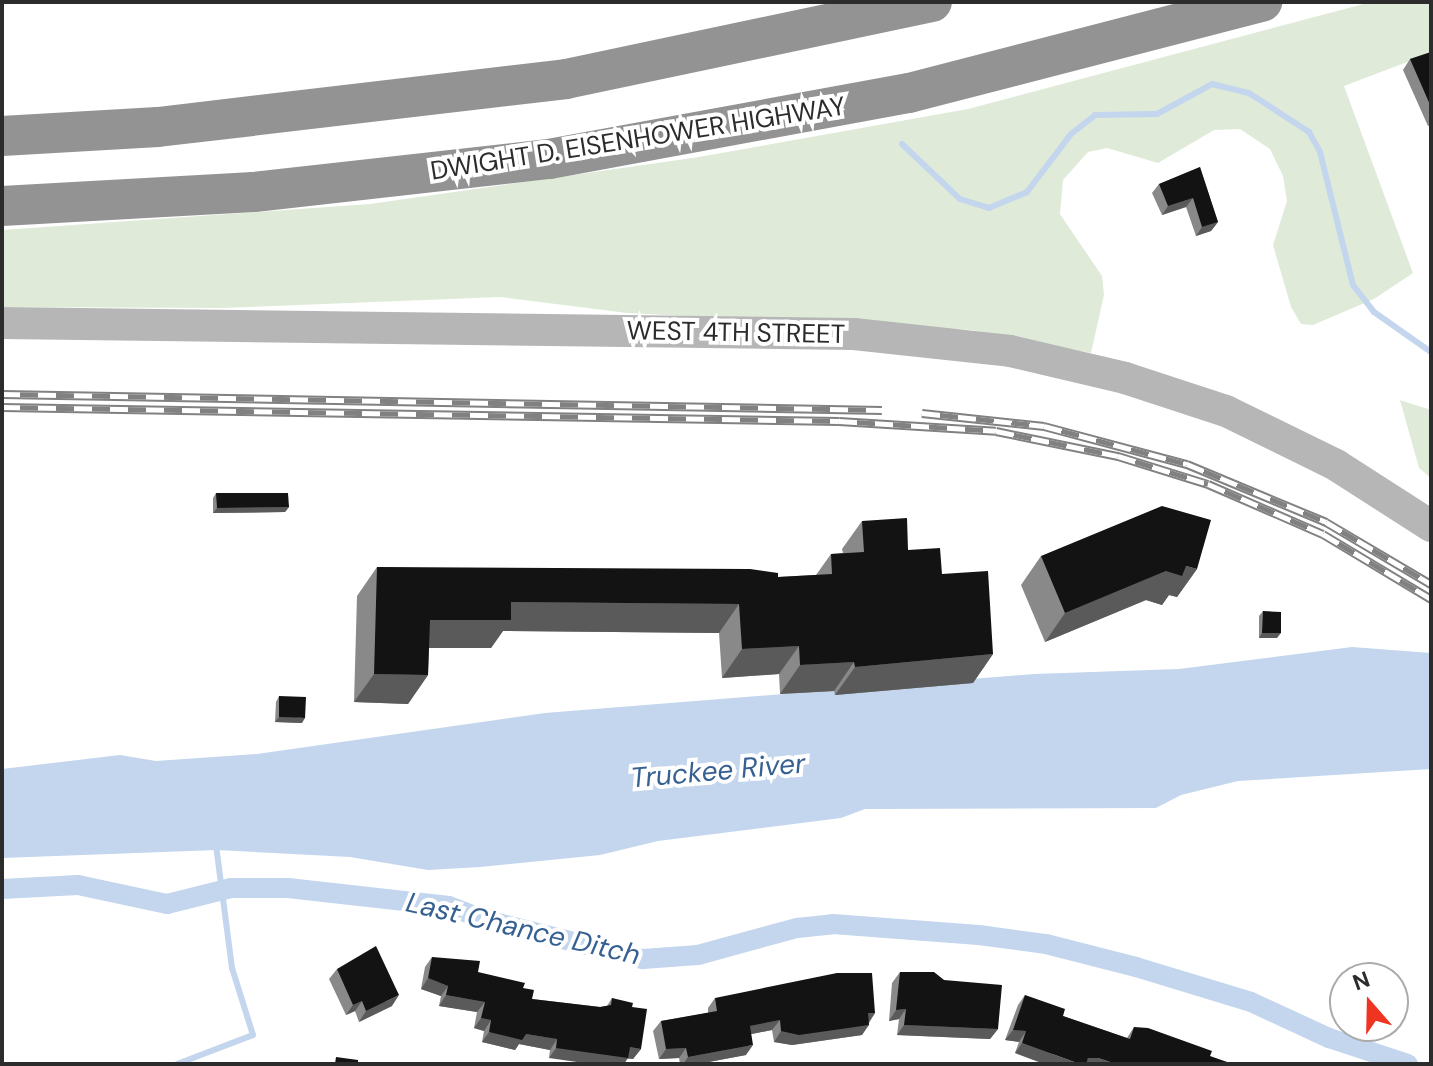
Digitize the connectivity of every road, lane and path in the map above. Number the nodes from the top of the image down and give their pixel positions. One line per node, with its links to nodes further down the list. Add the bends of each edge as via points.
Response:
1 (932, 2): 3 (highway, via 566,79 236,119)
2 (1262, 2): 4 (highway, DWIGHT D. EISENHOWER HIGHWAY, via 909,93 549,159 254,192)
3 (2, 136)
4 (2, 206)
5 (2, 323): 6 (main road, WEST 4TH STREET, via 854,334 1010,351 1125,378 1226,411 1336,465)
6 (1431, 526)

